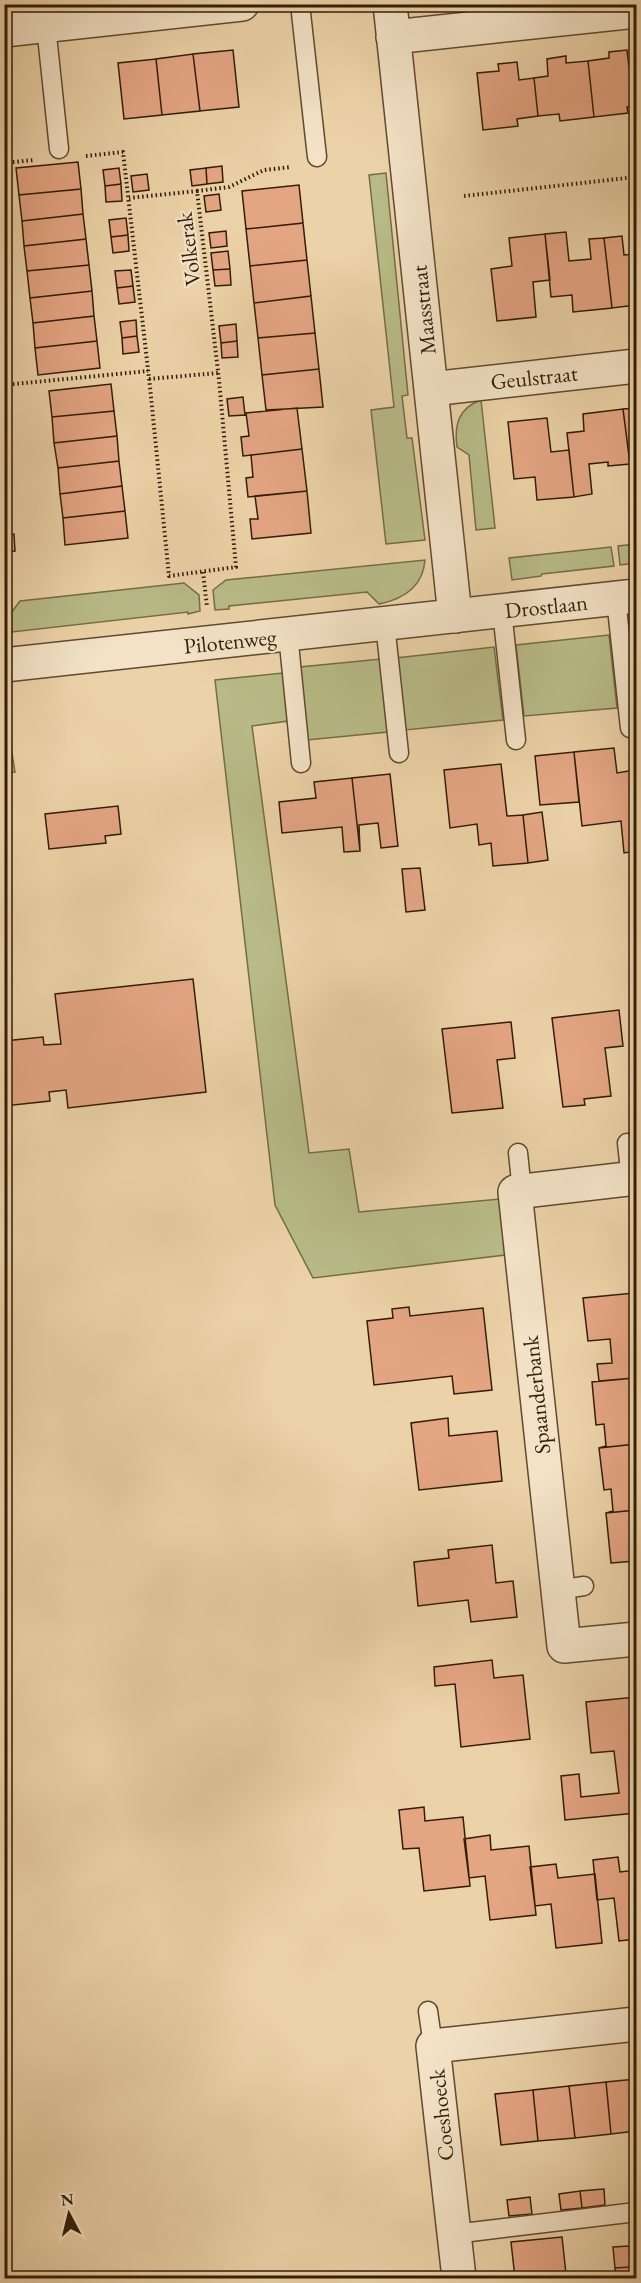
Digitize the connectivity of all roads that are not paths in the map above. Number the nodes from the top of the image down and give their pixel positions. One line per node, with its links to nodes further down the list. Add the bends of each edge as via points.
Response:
1 (242, 4): 5 (street)
2 (300, 4): 9 (lane)
3 (390, 4): 7 (street, Maasstraat)
4 (636, 11): 7 (street)
5 (46, 26): 6 (street); 8 (lane)
6 (4, 30)
7 (393, 37): 11 (street, Maasstraat)
8 (59, 149)
9 (317, 157)
10 (636, 366): 11 (street, Geulstraat)
11 (431, 389): 14 (street, Maasstraat)
12 (626, 597): 13 (street, Drostlaan); 18 (lane)
13 (502, 611): 14 (street, Drostlaan); 19 (lane)
14 (455, 616): 15 (street, Pilotenweg)
15 (385, 624): 16 (street, Pilotenweg); 20 (lane)
16 (288, 634): 17 (street, Pilotenweg); 21 (lane)
17 (4, 665)
18 (630, 728)
19 (516, 740)
20 (399, 753)
21 (300, 763)
22 (627, 1143): 24 (lane)
23 (518, 1153): 25 (lane)
24 (634, 1179): 25 (street)
25 (522, 1191): 26 (street, Spaanderbank, via 515,1192 570,1588 564,1647)
26 (636, 1639)
27 (428, 2011): 29 (lane)
28 (636, 2024): 29 (street, Coeshoeck)
29 (433, 2046): 31 (street, Coeshoeck)
30 (636, 2212): 31 (lane)
31 (454, 2234): 32 (street, Coeshoeck)
32 (459, 2278)

